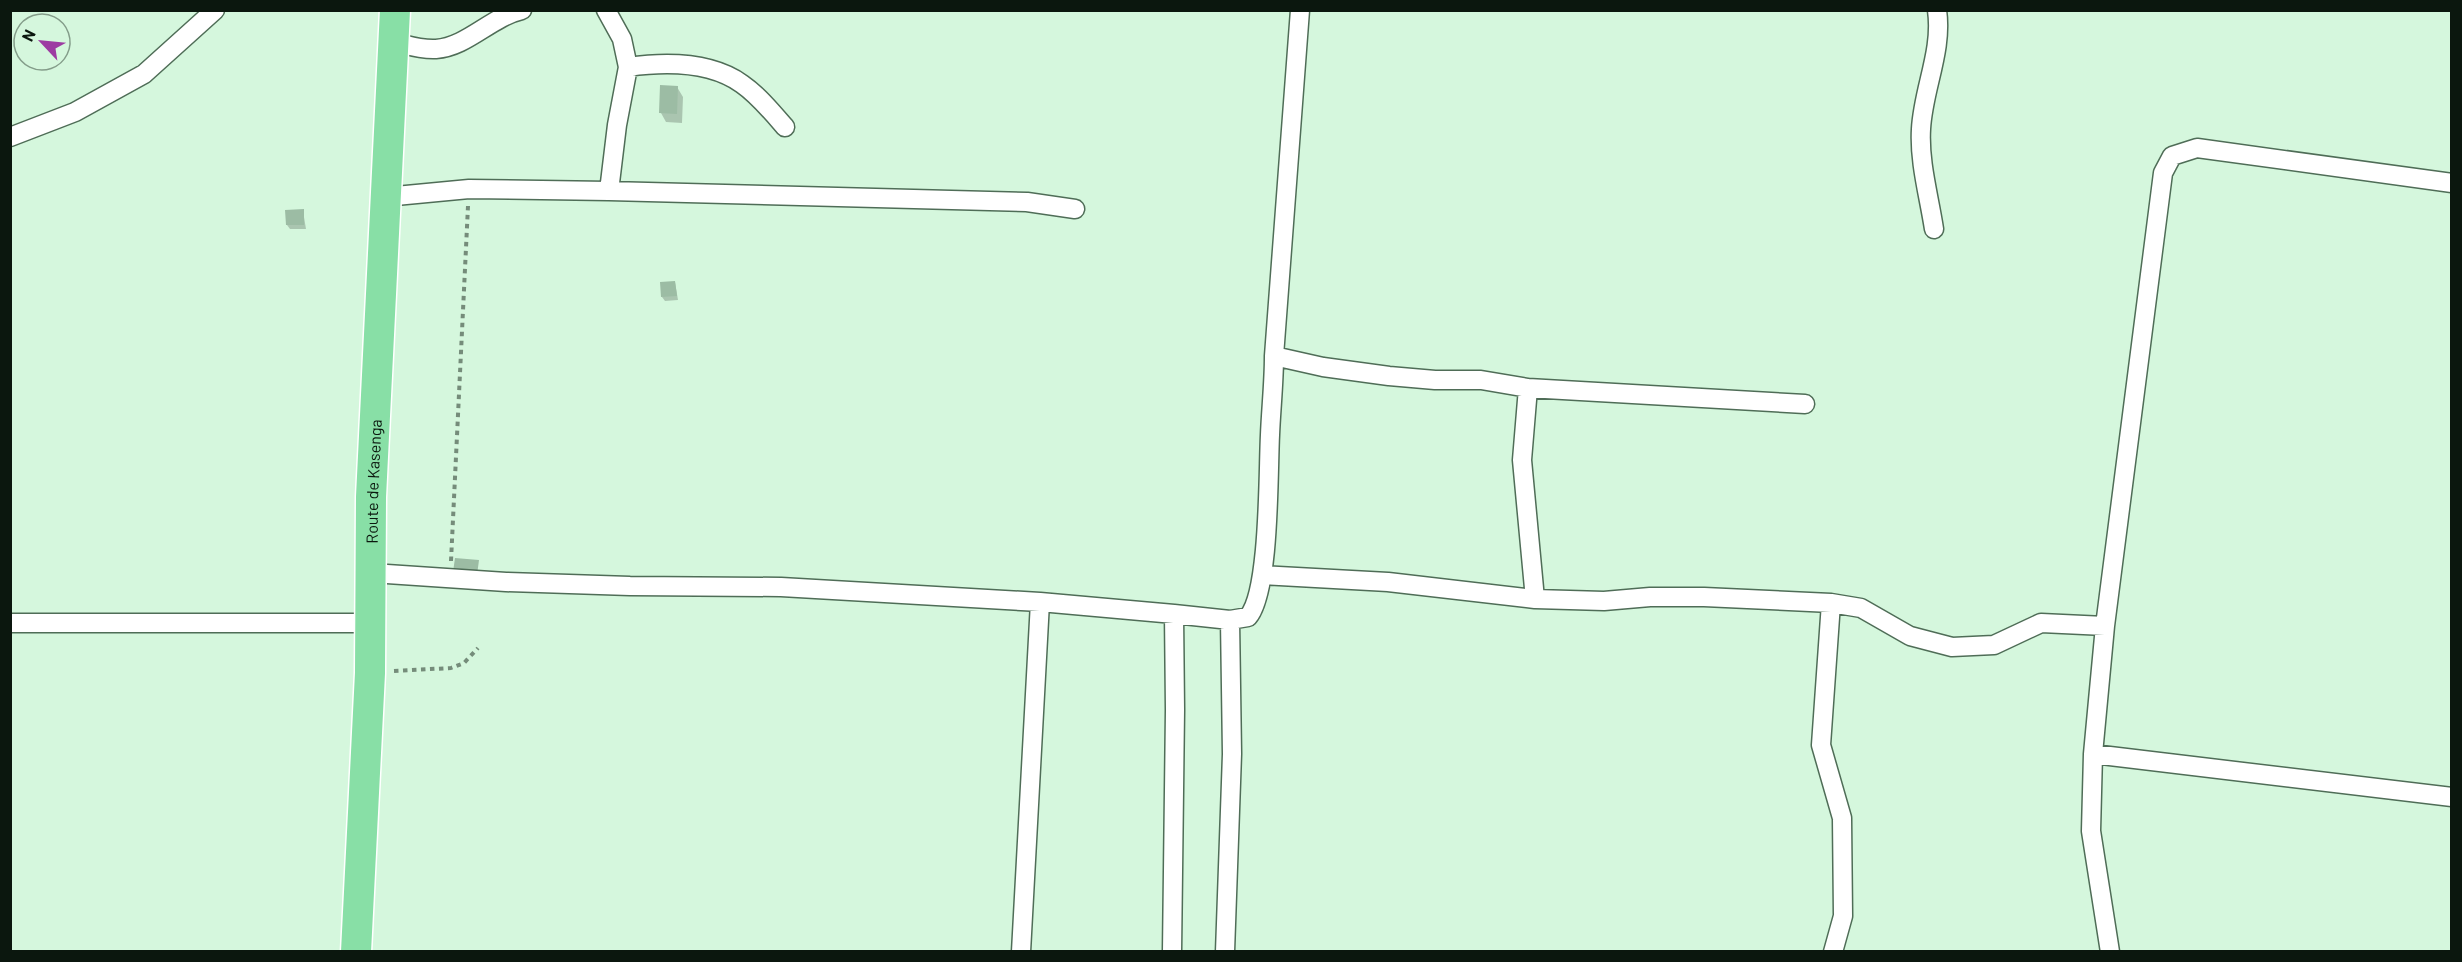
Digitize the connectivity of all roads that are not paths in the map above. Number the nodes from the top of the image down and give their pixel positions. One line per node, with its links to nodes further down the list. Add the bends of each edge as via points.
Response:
1 (215, 10): 10 (street, via 144,74 75,112)
2 (395, 10): 7 (highway, Route de Kasenga)
3 (522, 10): 7 (street, via 508,13 464,40 438,49)
4 (606, 10): 8 (street, via 622,39)
5 (1300, 10): 16 (street)
6 (1937, 10): 15 (street, via 1937,42 1921,128)
7 (394, 42): 13 (highway, Route de Kasenga)
8 (628, 68): 9 (street, via 657,63 718,71 741,83); 12 (street)
9 (785, 127)
10 (10, 136)
11 (2451, 183): 28 (street, via 2197,148 2172,156 2163,172)
12 (609, 191): 13 (street, via 469,189); 14 (street, via 1027,202)
13 (385, 197): 19 (highway, Route de Kasenga, via 371,497)
14 (1075, 209)
15 (1934, 229)
16 (1274, 356): 17 (street, via 1367,373 1481,380); 20 (street)
17 (1528, 388): 18 (street); 21 (street, via 1522,460)
18 (1805, 404)
19 (372, 573): 22 (street, via 619,586 781,587); 26 (highway, Route de Kasenga)
20 (1262, 575): 21 (street, via 1388,582); 25 (street, via 1254,610 1248,617)
21 (1535, 599): 23 (street, via 1704,597)
22 (1040, 602): 24 (street); 32 (street)
23 (1831, 603): 28 (street, via 1861,608 1910,636 1952,647 1994,645 2041,623); 35 (street, via 1821,745 1842,818 1843,916)
24 (1174, 614): 25 (street); 33 (street)
25 (1230, 620): 34 (street, via 1232,754)
26 (370, 622): 27 (street); 31 (highway, Route de Kasenga)
27 (10, 623)
28 (2105, 626): 29 (street)
29 (2093, 754): 30 (street); 36 (street, via 2091,831)
30 (2451, 797)
31 (356, 951)
32 (1021, 951)
33 (1172, 951)
34 (1225, 951)
35 (1833, 951)
36 (2110, 951)

